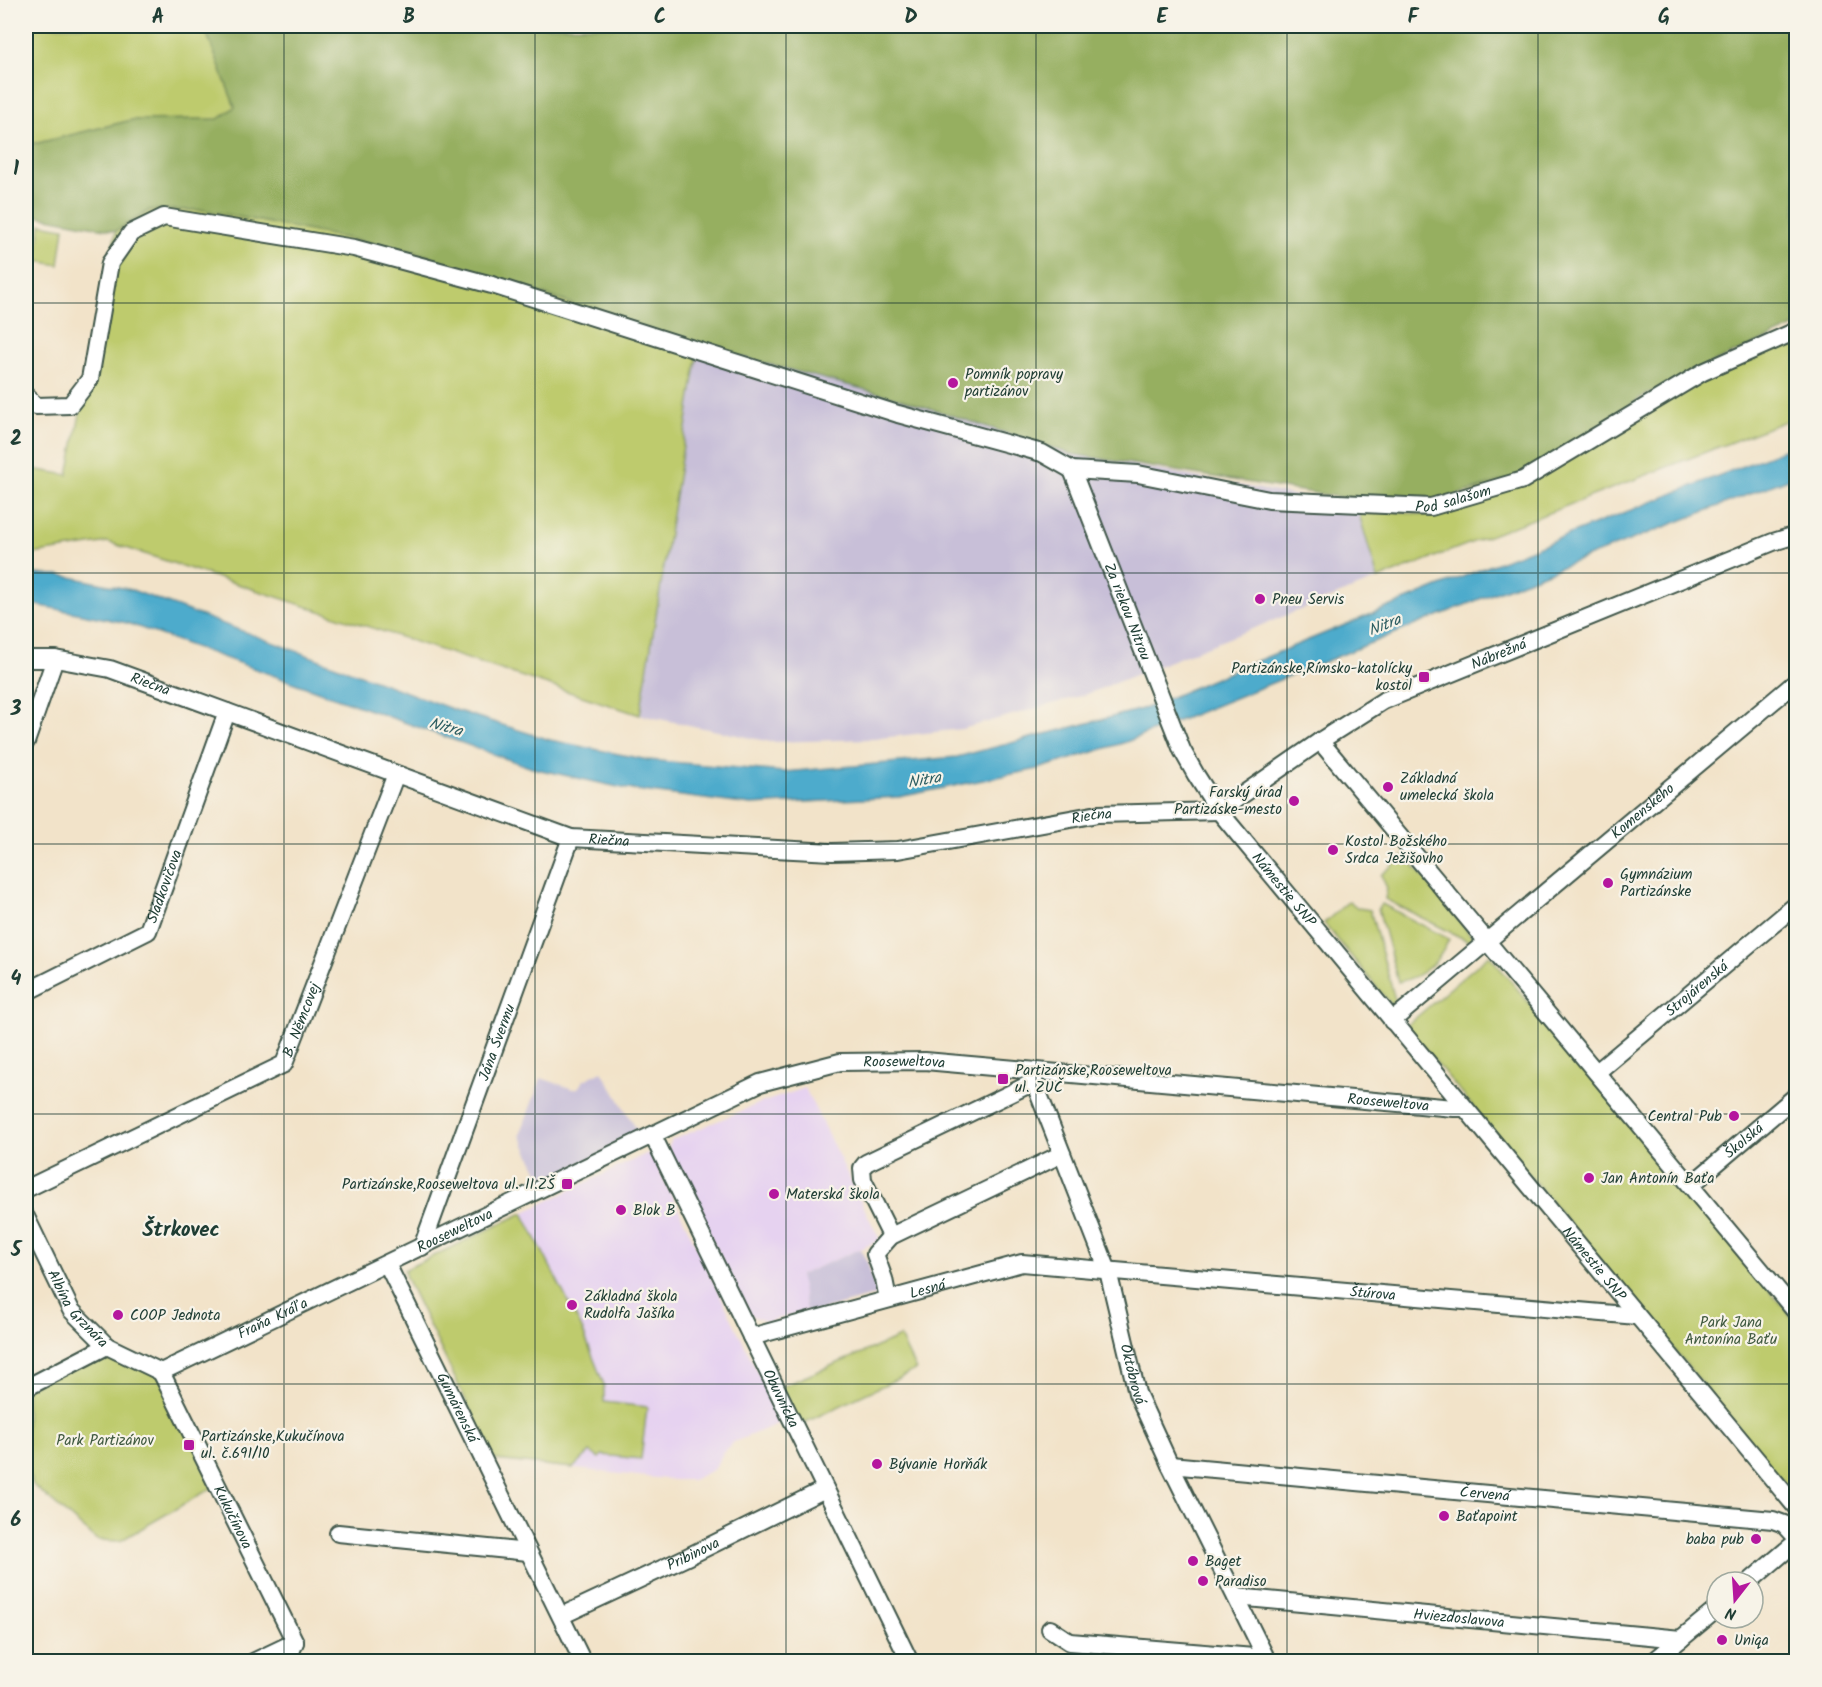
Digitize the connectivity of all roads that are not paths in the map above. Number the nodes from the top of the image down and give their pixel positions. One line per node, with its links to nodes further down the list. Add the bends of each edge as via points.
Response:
1 (1797, 331): 3 (street, Pod salašom, via 1703,372 1523,480 1431,507 1269,500 1138,474)
2 (26, 396): 3 (street, via 36,406 70,405 90,379 110,263 131,232 164,217 354,248 492,285 898,414 1042,453)
3 (1072, 470): 11 (street, Za riekou Nitrou)
4 (1797, 534): 9 (street, Nábrežná, via 1383,701)
5 (26, 659): 6 (street, Riečna)
6 (55, 659): 8 (street, Riečna, via 110,669); 10 (street)
7 (1797, 682): 16 (street, Komenského)
8 (227, 712): 12 (street, Riečna); 17 (street, Sládkovičova, via 148,931)
9 (1320, 741): 13 (street, Nábrežná); 16 (street)
10 (26, 742)
11 (1183, 751): 13 (street, Námestie SNP)
12 (396, 774): 14 (street, Riečna); 26 (street, B. Němcovej, via 285,1064)
13 (1219, 811): 14 (street, Riečna, via 1098,814 897,850 832,852); 18 (street, Námestie SNP)
14 (571, 838): 29 (street, Jána Švermu)
15 (1797, 905): 19 (street, Strojárenská)
16 (1487, 940): 18 (street); 19 (street)
17 (26, 992)
18 (1392, 1021): 22 (street, Námestie SNP)
19 (1597, 1072): 25 (street)
20 (1034, 1076): 22 (street, Rooseweltova); 23 (street, Rooseweltova, via 925,1061 840,1062 760,1083); 24 (street, Októbrová); 28 (street, via 866,1163 862,1168 863,1180)
21 (1797, 1096): 25 (street, Školská)
22 (1464, 1107): 34 (street, Námestie SNP)
23 (653, 1136): 29 (street, Rooseweltova); 35 (street, Obuvnícka)
24 (1062, 1154): 28 (street); 31 (street, Októbrová)
25 (1691, 1185): 33 (street)
26 (26, 1189)
27 (26, 1217): 36 (street, Albína Grznára, via 71,1310)
28 (891, 1236): 32 (street, via 875,1254)
29 (422, 1247): 30 (street, Rooseweltova)
30 (387, 1264): 37 (street, Fraňa Kráľa); 45 (street, Gumárenská)
31 (1108, 1271): 32 (street, Lesná, via 1022,1263); 34 (street, Štúrova); 39 (street, Októbrová, via 1137,1393)
32 (888, 1299): 35 (street, Lesná)
33 (1797, 1312)
34 (1637, 1316): 41 (street, Námestie SNP)
35 (751, 1337): 40 (street, Obuvnícka)
36 (107, 1346): 37 (street, Albína Grznára); 38 (street)
37 (161, 1372): 52 (street, Kukučínova)
38 (26, 1388)
39 (1170, 1465): 43 (street, Červená, via 1773,1520); 47 (street, Októbrová)
40 (825, 1489): 48 (street, Pribinova); 57 (street, Obuvnícka)
41 (1797, 1507)
42 (338, 1533): 45 (street)
43 (1797, 1536)
44 (1797, 1542): 46 (street)
45 (528, 1552): 48 (street, Gumárenská)
46 (1763, 1570)
47 (1236, 1597): 51 (street, Hviezdoslavova); 53 (street, Októbrová)
48 (561, 1616): 56 (street, Gumárenská)
49 (1705, 1619): 51 (street)
50 (1050, 1629): 53 (street, via 1070,1642)
51 (1681, 1639): 58 (street)
52 (295, 1642): 54 (street); 55 (street)
53 (1267, 1660)
54 (253, 1662)
55 (287, 1662)
56 (584, 1662)
57 (909, 1662)
58 (1653, 1662)

